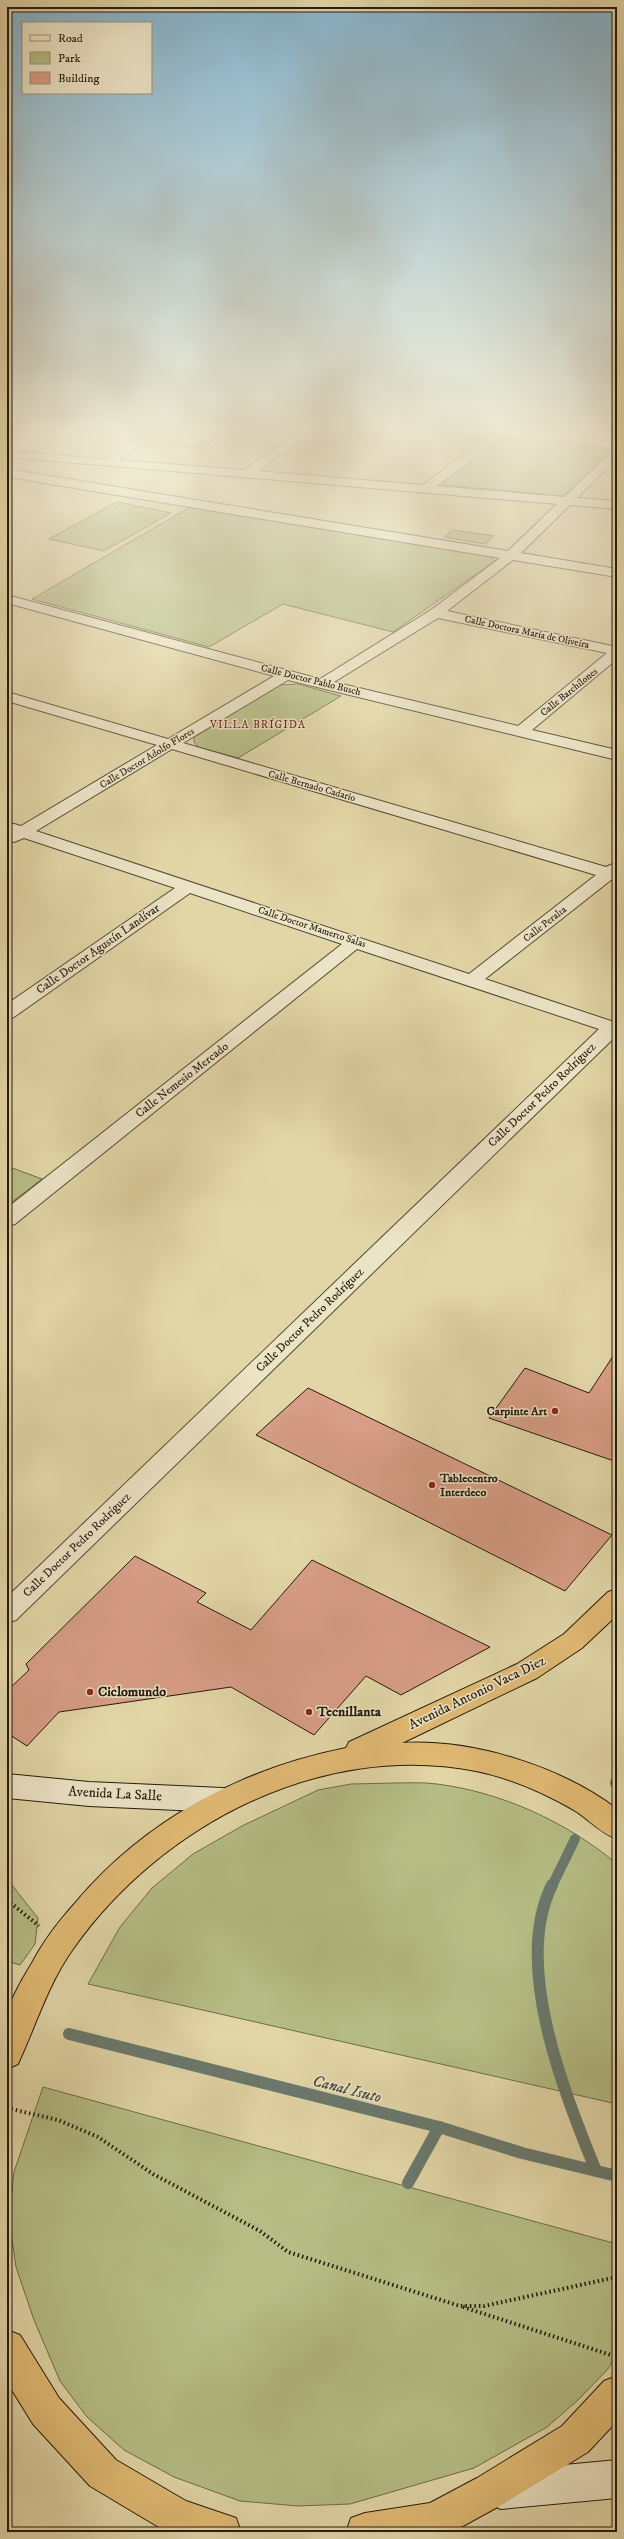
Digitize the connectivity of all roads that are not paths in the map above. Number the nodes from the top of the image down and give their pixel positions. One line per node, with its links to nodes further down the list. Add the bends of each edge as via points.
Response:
1 (460, 545): 3 (street)
2 (522, 545): 3 (street)
3 (513, 554): 4 (street); 6 (street)
4 (617, 573)
5 (7, 599): 8 (street, Calle Doctor Pablo Busch)
6 (436, 612): 7 (street, Calle Doctora María de Oliveira); 9 (street)
7 (617, 652): 11 (street, Calle Barchilones)
8 (286, 675): 9 (street, Calle Doctor Pablo Busch); 12 (street, Calle Doctor Adolfo Flores)
9 (323, 683): 11 (street, Calle Doctor Pablo Busch)
10 (7, 696): 12 (street, Calle Bernado Cadario)
11 (520, 732): 13 (street, Calle Doctor Pablo Busch)
12 (170, 744): 14 (street, Calle Doctor Adolfo Flores); 16 (street, Calle Bernado Cadario)
13 (617, 755)
14 (15, 829): 15 (street, Calle Doctor Adolfo Flores); 17 (street, Calle Doctor Mamerto Salas)
15 (7, 841)
16 (615, 872): 19 (street, Calle Peralta)
17 (189, 886): 18 (street, Calle Doctor Mamerto Salas); 20 (street, Calle Doctor Agustín Landívar)
18 (356, 941): 19 (street, Calle Doctor Mamerto Salas); 22 (street, Calle Nemesio Mercado)
19 (472, 981): 21 (street, Calle Doctor Mamerto Salas)
20 (7, 1013)
21 (615, 1028): 24 (street, Calle Doctor Pedro Rodríguez)
22 (7, 1219)
23 (617, 1599): 25 (highway, Avenida Antonio Vaca Diez, via 573,1642 527,1671)
24 (7, 1613)
25 (346, 1757): 27 (highway, via 287,1775); 28 (highway, via 402,1751 455,1755 509,1768 564,1790)
26 (7, 1786): 27 (street, Avenida La Salle, via 89,1794)
27 (222, 1800): 29 (highway, via 164,1836 112,1880 62,1941 21,2016)
28 (617, 1827)
29 (7, 2054)
30 (7, 2348): 35 (highway, via 46,2411 103,2473 177,2517)
31 (617, 2394): 33 (highway, via 575,2439)
32 (617, 2479): 33 (street)
33 (490, 2491): 34 (highway)
34 (427, 2527): 36 (highway)
35 (222, 2532)
36 (365, 2532)

